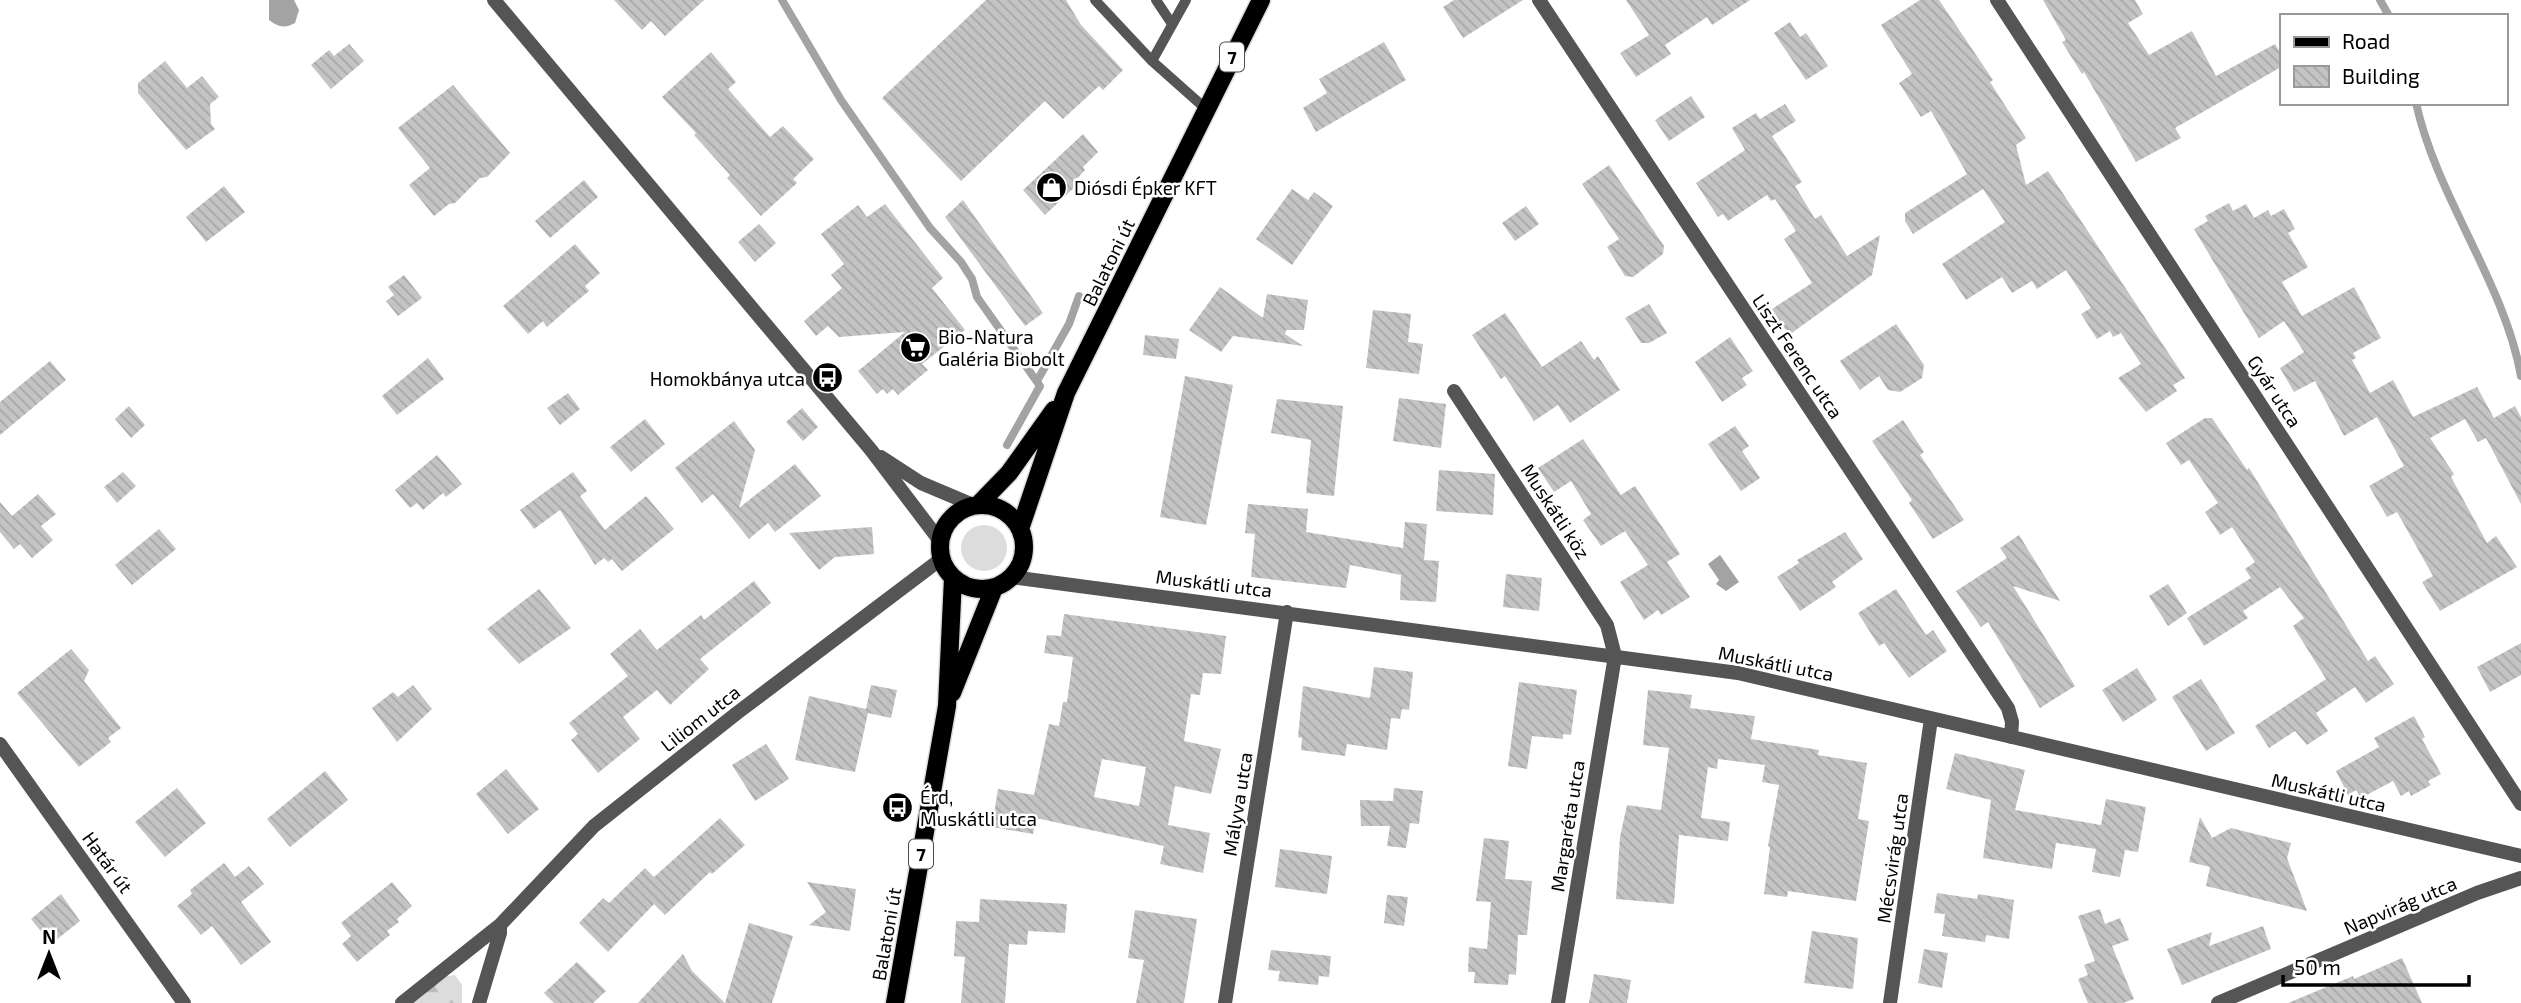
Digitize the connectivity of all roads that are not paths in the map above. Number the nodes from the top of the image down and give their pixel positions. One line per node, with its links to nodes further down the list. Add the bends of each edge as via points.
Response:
1 (494, 0): 13 (street)
2 (1095, 0): 9 (lane)
3 (1156, 0): 8 (lane)
4 (1186, 0): 8 (lane)
5 (1261, 0): 10 (main road, Balatoni út / 7)
6 (1539, 0): 24 (street, Liszt Ferenc utca, via 2008,708)
7 (1997, 0): 26 (street, Gyár utca)
8 (1172, 24): 9 (lane)
9 (1152, 61): 10 (lane)
10 (1206, 109): 12 (main road, Balatoni út / 7)
11 (1454, 391): 21 (street, Muskátli köz, via 1607,625)
12 (1066, 393): 14 (main road, Balatoni út / 7, via 1009,473); 15 (main road, Balatoni út / 7)
13 (871, 450): 14 (street, via 921,483); 16 (street)
14 (976, 505): 15 (main road, via 998,509); 16 (main road, 7, via 963,508 948,521)
15 (1020, 529): 18 (main road, 7, via 1021,563)
16 (940, 550): 17 (main road); 29 (street, Liliom utca, via 594,826)
17 (953, 578): 19 (main road, via 973,588); 22 (main road, Balatoni út / 7)
18 (1011, 578): 19 (main road); 20 (street, Muskátli utca)
19 (994, 588): 22 (main road, Balatoni út / 7)
20 (1287, 612): 21 (street, Muskátli utca); 34 (street, Mályva utca)
21 (1615, 656): 23 (street, Muskátli utca, via 1738,673); 35 (street, Margaréta utca)
22 (947, 706): 33 (main road, Balatoni út / 7)
23 (1931, 719): 24 (street, Muskátli utca); 36 (street, Mécsvirág utca)
24 (2011, 737): 27 (street, Muskátli utca)
25 (0, 744): 30 (street, Határ út)
26 (2521, 804)
27 (2521, 856)
28 (2521, 878): 37 (street, Napvirág utca)
29 (499, 925): 31 (street, Liliom utca); 32 (street)
30 (184, 1003)
31 (401, 1003)
32 (479, 1003)
33 (895, 1003)
34 (1226, 1003)
35 (1558, 1003)
36 (1891, 1003)
37 (2218, 1003)

